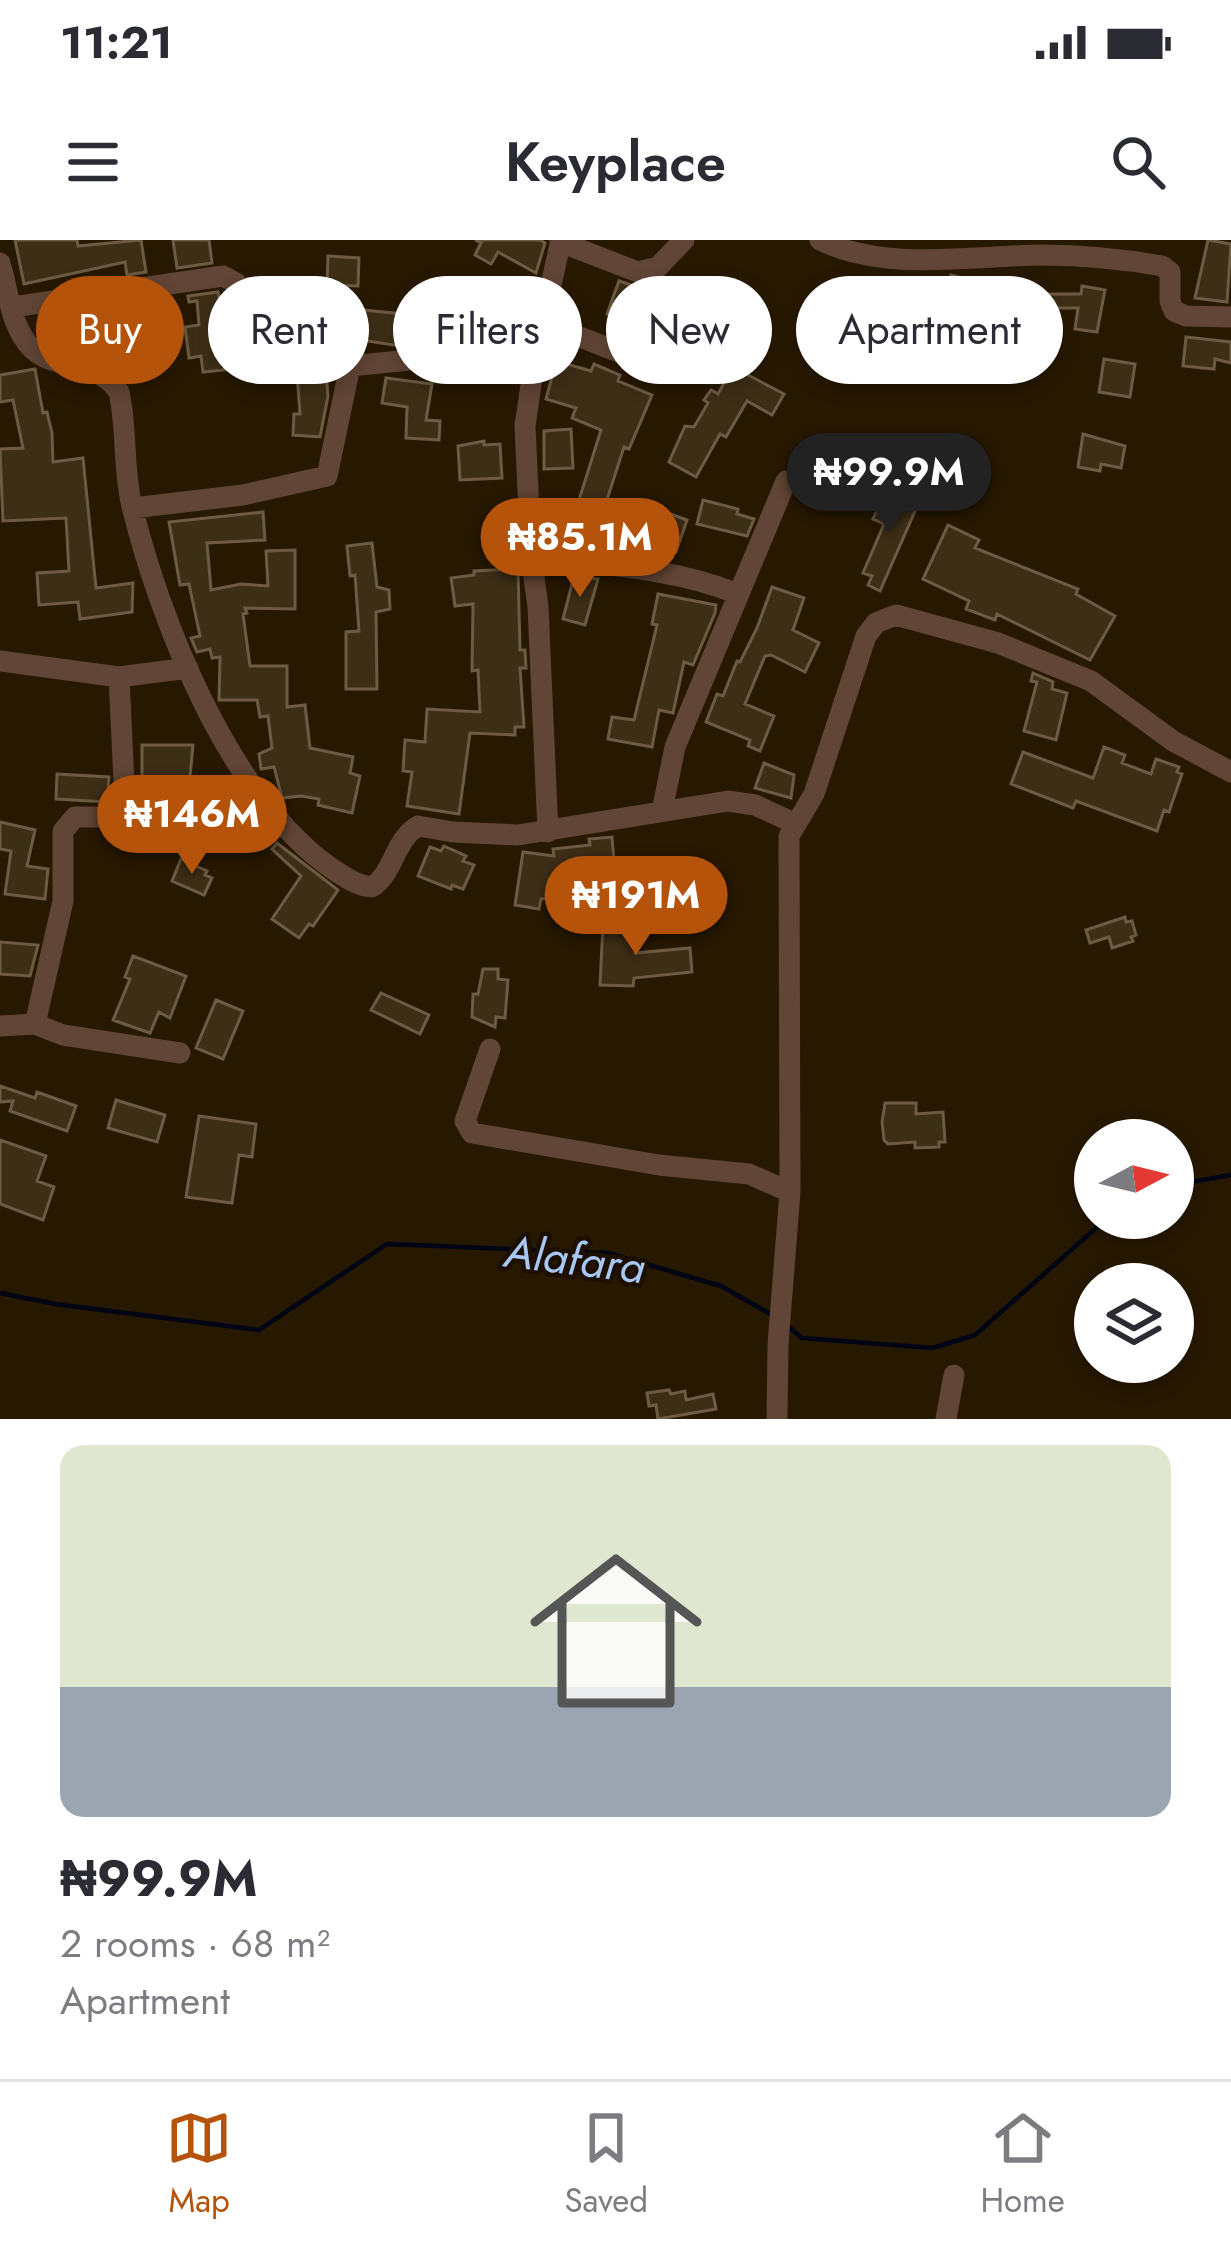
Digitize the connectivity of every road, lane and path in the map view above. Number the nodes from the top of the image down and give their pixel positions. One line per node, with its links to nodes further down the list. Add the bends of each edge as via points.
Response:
1 (684, 240): 3 (street, via 658,267 638,272)
2 (820, 240): 8 (street, via 878,256 1045,255 1162,266 1170,272 1174,311)
3 (560, 241): 5 (street)
4 (0, 263): 7 (street)
5 (553, 276)
6 (208, 278): 7 (street)
7 (13, 307): 9 (street)
8 (1231, 317)
9 (25, 340): 10 (street); 14 (street, via 54,362 97,370 119,392)
10 (0, 345)
11 (393, 362): 14 (street, via 350,366 327,476)
12 (531, 384): 15 (street, via 525,426)
13 (786, 481): 16 (street)
14 (133, 508): 18 (street)
15 (531, 556): 16 (street, via 619,564); 23 (street)
16 (738, 594): 21 (street, via 675,747)
17 (0, 661): 19 (street)
18 (188, 668): 19 (street); 23 (street, via 283,826 302,848 362,886 380,884 418,826)
19 (119, 677): 24 (street, via 121,810 75,817 63,831 63,901)
20 (1231, 772): 22 (street, via 1072,670 896,615 866,636 814,794)
21 (662, 811): 22 (street, via 728,801); 23 (street)
22 (794, 823): 28 (street)
23 (548, 832)
24 (35, 1024): 25 (street); 27 (street)
25 (0, 1026)
26 (490, 1049): 28 (street, via 465,1121 472,1133 749,1174)
27 (180, 1053)
28 (790, 1192): 30 (street)
29 (953, 1376): 31 (street)
30 (777, 1419)
31 (946, 1419)

